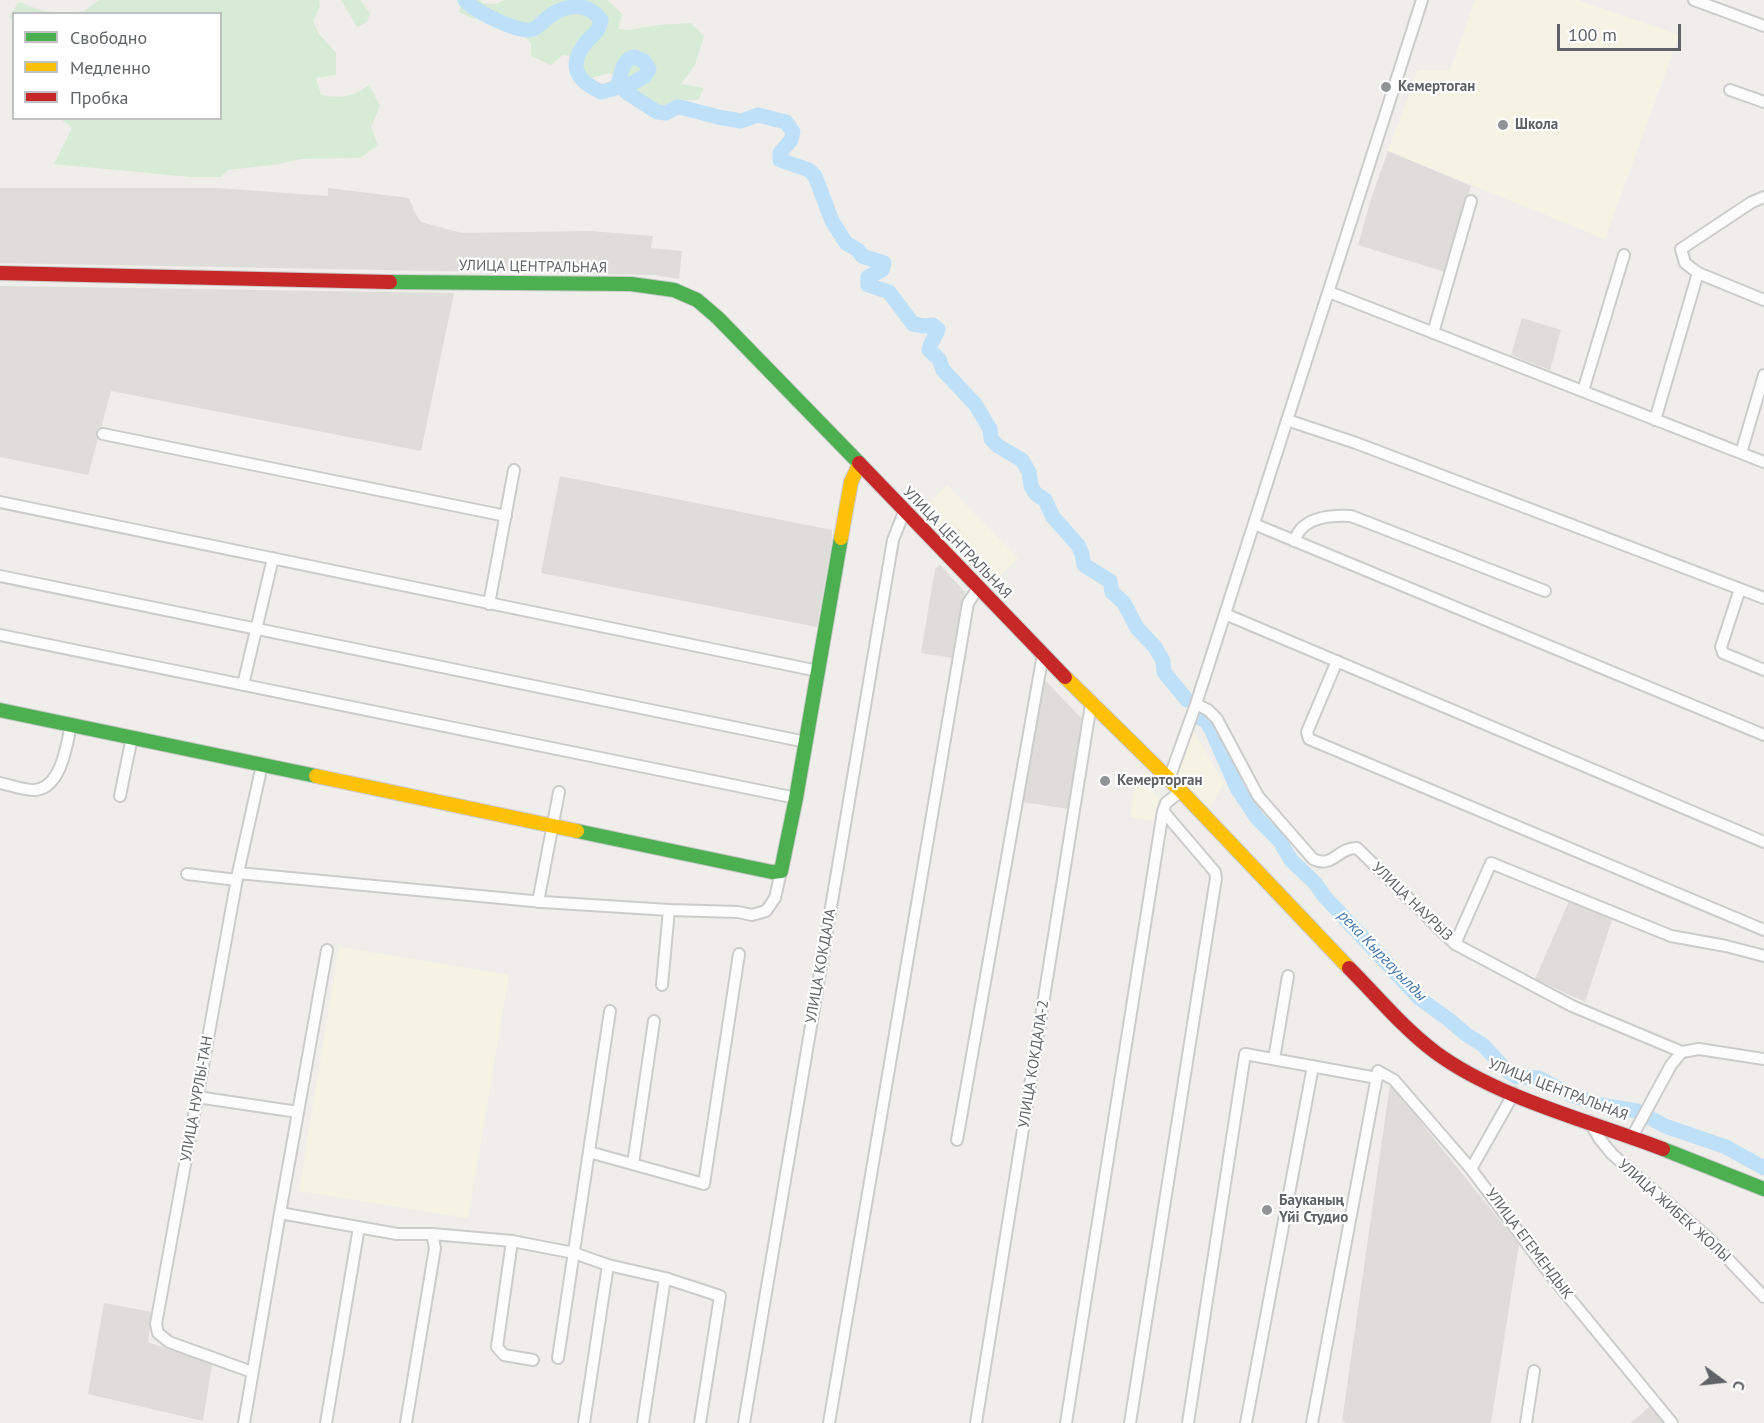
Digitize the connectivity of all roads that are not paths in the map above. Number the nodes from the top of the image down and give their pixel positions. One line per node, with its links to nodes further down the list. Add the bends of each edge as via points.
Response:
1 (1422, 0): 13 (street)
2 (1694, 0): 3 (street)
3 (1764, 26)
4 (1730, 90): 5 (street)
5 (1764, 102)
6 (1764, 197): 8 (street)
7 (1471, 201): 15 (street)
8 (1752, 202): 9 (street); 12 (street, via 1681,249 1685,263)
9 (1764, 207)
10 (1624, 255): 17 (street)
11 (0, 273): 23 (main road, УЛИЦА ЦЕНТРАЛЬНАЯ, via 631,284 674,290 697,300 718,318)
12 (1698, 273): 14 (street); 19 (street)
13 (1329, 292): 15 (street); 18 (street)
14 (1764, 300)
15 (1433, 333): 17 (street)
16 (1764, 375): 21 (street)
17 (1583, 391): 19 (street)
18 (1287, 420): 28 (street); 33 (street)
19 (1655, 420): 21 (street)
20 (103, 434): 27 (street)
21 (1741, 453): 22 (street)
22 (1764, 462)
23 (859, 465): 26 (main road, УЛИЦА ЦЕНТРАЛЬНАЯ); 43 (main road, via 850,482)
24 (514, 470): 27 (street)
25 (0, 502): 30 (street)
26 (904, 512): 32 (main road, УЛИЦА ЦЕНТРАЛЬНАЯ); 109 (street, УЛИЦА КОКДАЛА, via 893,540)
27 (506, 516): 36 (street)
28 (1254, 524): 29 (street); 37 (street)
29 (1294, 541): 34 (street, via 1301,528 1314,520 1351,516); 49 (street)
30 (273, 558): 36 (street); 38 (street)
31 (0, 576): 38 (street)
32 (978, 588): 40 (main road, УЛИЦА ЦЕНТРАЛЬНАЯ); 110 (street, via 968,603)
33 (1740, 589): 35 (street); 42 (street, via 1721,646 1723,653)
34 (1545, 591)
35 (1764, 598)
36 (489, 604): 43 (street)
37 (1225, 614): 41 (street); 46 (street)
38 (257, 629): 44 (street); 51 (street)
39 (0, 635): 44 (street)
40 (1043, 654): 45 (main road, УЛИЦА ЦЕНТРАЛЬНАЯ); 86 (street)
41 (1337, 662): 61 (street); 67 (street, via 1307,732 1309,739)
42 (1764, 669)
43 (818, 671): 51 (main road)
44 (243, 686): 58 (street)
45 (1091, 704): 53 (main road, УЛИЦА ЦЕНТРАЛЬНАЯ); 111 (street, УЛИЦА КОКДАЛА-2)
46 (1196, 704): 53 (street); 68 (street, УЛИЦА НАУРЫЗ, via 1216,719 1258,796 1313,859 1328,862 1349,848 1357,848)
47 (0, 710): 48 (main road)
48 (71, 724): 50 (main road); 54 (street, via 55,778 34,790)
49 (1764, 735)
50 (132, 737): 52 (main road); 57 (street)
51 (806, 742): 58 (main road)
52 (262, 765): 60 (main road); 64 (street, УЛИЦА НУРЛЫ-ТАН)
53 (1170, 779): 55 (main road, УЛИЦА ЦЕНТРАЛЬНАЯ)
54 (0, 783)
55 (1181, 791): 59 (street); 81 (main road, УЛИЦА ЦЕНТРАЛЬНАЯ, via 1422,1041 1475,1076)
56 (559, 792): 60 (street)
57 (120, 796)
58 (796, 798): 62 (main road)
59 (1163, 811): 112 (street); 113 (street, via 1216,878)
60 (552, 826): 62 (main road); 65 (street)
61 (1764, 842)
62 (780, 871): 66 (street, via 776,898 766,911 753,915)
63 (187, 874): 64 (street)
64 (238, 877): 65 (street); 82 (street, УЛИЦА НУРЛЫ-ТАН)
65 (538, 902): 66 (street)
66 (669, 910): 73 (street)
67 (1764, 930)
68 (1455, 944): 71 (street, via 1491,863 1671,936); 76 (street, УЛИЦА НАУРЫЗ, via 1572,1006)
69 (327, 950): 83 (street)
70 (739, 954): 88 (street, via 704,1184)
71 (1764, 956)
72 (1288, 976): 77 (street)
73 (662, 985)
74 (610, 1011): 87 (street)
75 (654, 1021): 88 (street)
76 (1682, 1052): 78 (street, УЛИЦА НАУРЫЗ, via 1699,1049); 85 (street)
77 (1274, 1059): 79 (street); 114 (street, via 1245,1054)
78 (1764, 1059)
79 (1313, 1066): 80 (street); 115 (street)
80 (1378, 1075): 89 (street, УЛИЦА ЕГЕМЕНДЫК, via 1394,1080); 116 (street)
81 (1514, 1093): 84 (main road, УЛИЦА ЦЕНТРАЛЬНАЯ); 89 (street)
82 (197, 1097): 83 (street); 102 (street, УЛИЦА НУРЛЫ-ТАН, via 156,1324 158,1333 169,1342)
83 (298, 1112): 91 (street)
84 (1589, 1121): 85 (main road, УЛИЦА ЦЕНТРАЛЬНАЯ); 98 (street, УЛИЦА ЖИБЕК ЖОЛЫ, via 1612,1154 1708,1238)
85 (1632, 1137): 90 (main road, УЛИЦА ЦЕНТРАЛЬНАЯ)
86 (957, 1140)
87 (590, 1152): 88 (street); 95 (street)
88 (633, 1164)
89 (1471, 1169): 118 (street, УЛИЦА ЕГЕМЕНДЫК)
90 (1764, 1189)
91 (279, 1213): 92 (street); 102 (street)
92 (359, 1227): 93 (street, via 397,1234); 104 (street)
93 (432, 1234): 94 (street); 105 (street, via 435,1248)
94 (512, 1241): 95 (street); 100 (street, via 497,1347 504,1355)
95 (574, 1253): 96 (street); 99 (street)
96 (608, 1264): 97 (street); 106 (street)
97 (664, 1278): 107 (street); 108 (street, via 720,1296)
98 (1764, 1297)
99 (558, 1358)
100 (532, 1360)
101 (1534, 1371): 117 (street)
102 (252, 1372): 103 (street)
103 (244, 1423)
104 (326, 1423)
105 (406, 1423)
106 (584, 1423)
107 (642, 1423)
108 (700, 1423)
109 (744, 1423)
110 (829, 1423)
111 (976, 1423)
112 (1066, 1423)
113 (1130, 1423)
114 (1188, 1423)
115 (1246, 1423)
116 (1312, 1423)
117 (1526, 1423)
118 (1672, 1423)

